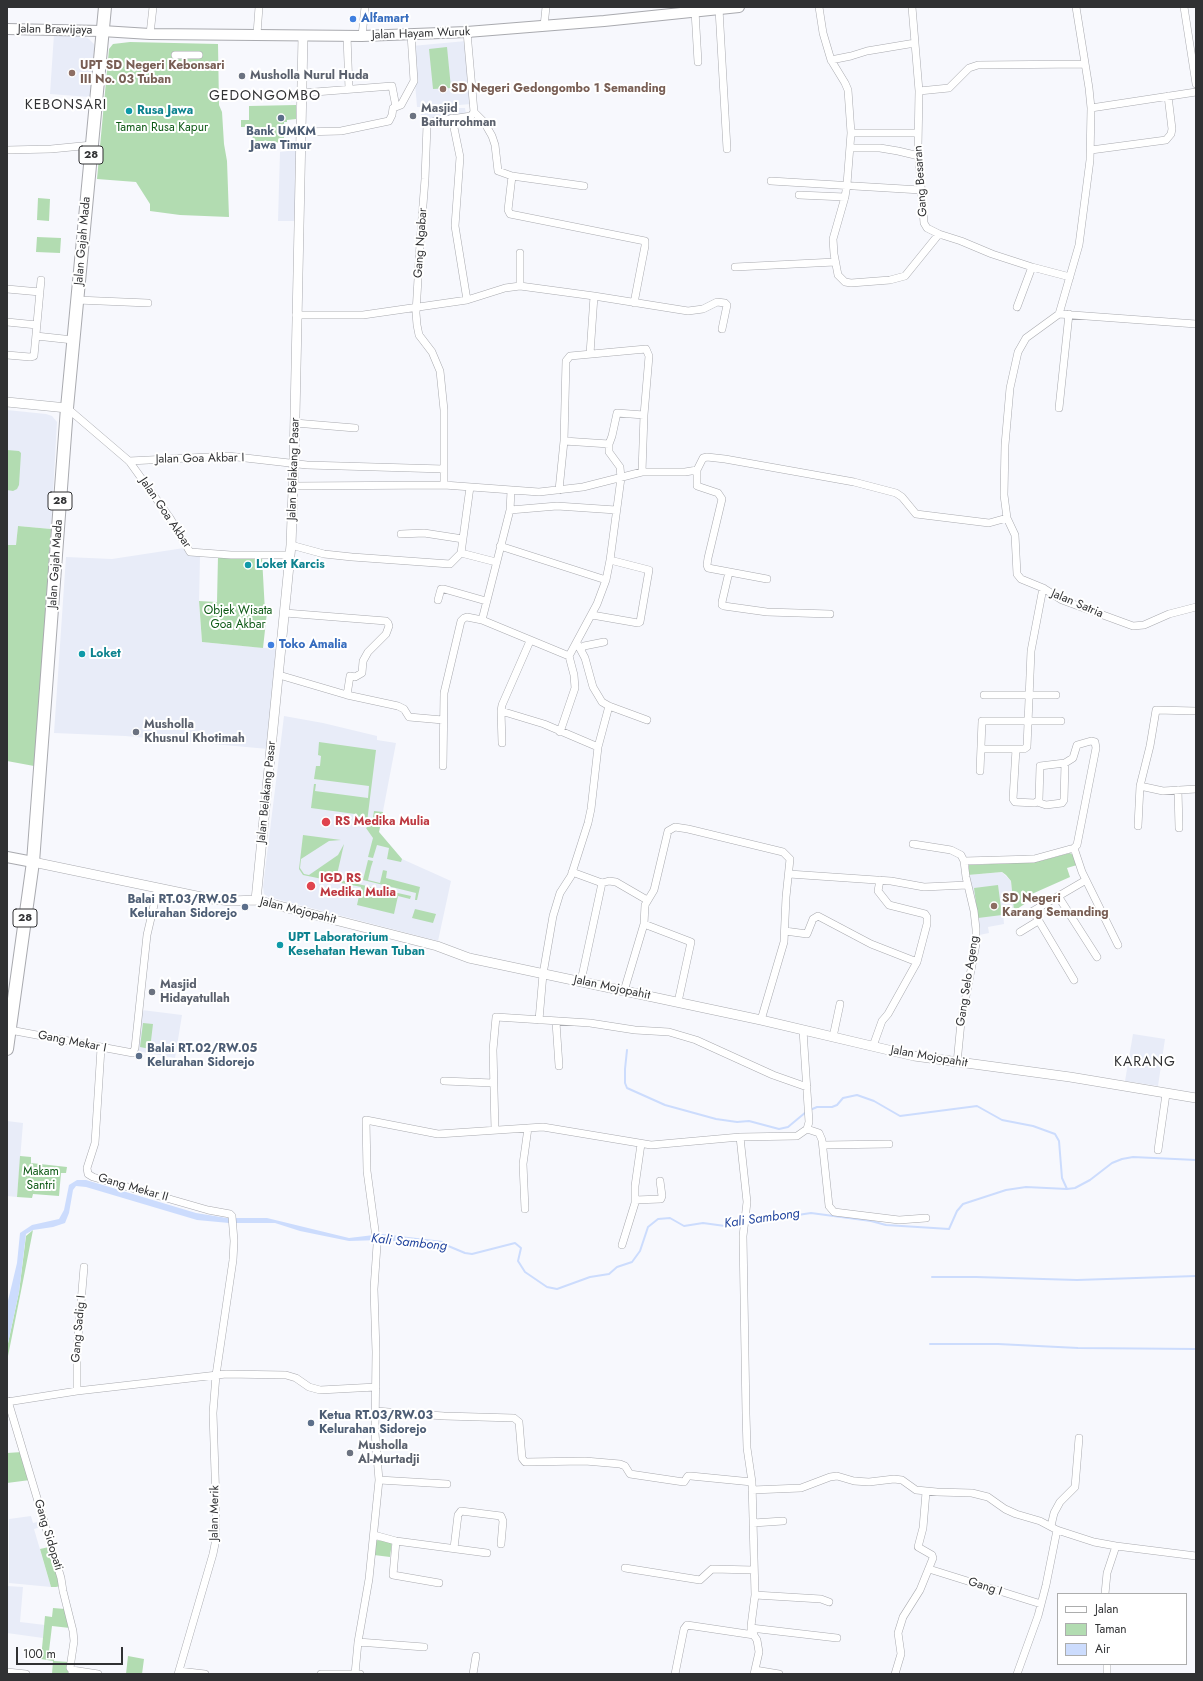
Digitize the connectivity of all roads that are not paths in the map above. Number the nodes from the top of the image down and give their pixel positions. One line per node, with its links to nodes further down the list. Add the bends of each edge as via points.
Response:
1 (105, 7): 15 (highway, 28)
2 (153, 7): 17 (street)
3 (259, 7): 18 (street)
4 (365, 7): 22 (street)
5 (546, 7): 13 (street)
6 (739, 7): 11 (main road, Jalan Hayam Wuruk)
7 (819, 7): 26 (street)
8 (912, 7): 23 (street, Gang Besaran)
9 (1076, 7): 28 (street)
10 (1184, 7): 29 (street)
11 (719, 9): 12 (main road, Jalan Hayam Wuruk); 44 (street)
12 (695, 11): 13 (main road, Jalan Hayam Wuruk); 27 (street)
13 (544, 26): 16 (main road, Jalan Hayam Wuruk)
14 (7, 29): 15 (main road, Jalan Brawijaya)
15 (102, 31): 17 (main road, Jalan Hayam Wuruk); 42 (highway, Jalan Gajah Mada / 28)
16 (467, 32): 19 (main road, Jalan Hayam Wuruk); 37 (street)
17 (150, 34): 18 (main road, Jalan Hayam Wuruk)
18 (257, 34): 20 (main road, Jalan Hayam Wuruk)
19 (411, 34): 22 (main road, Jalan Hayam Wuruk); 35 (street, via 414,81 401,106)
20 (303, 36): 21 (main road, Jalan Hayam Wuruk); 33 (street, Jalan Belakang Pasar)
21 (347, 36): 22 (main road, Jalan Hayam Wuruk); 30 (street)
22 (362, 36)
23 (915, 43): 26 (street); 31 (street, Gang Besaran)
24 (175, 55): 25 (street)
25 (199, 55)
26 (831, 60): 40 (street, via 848,90)
27 (698, 62)
28 (1085, 64): 31 (street, via 978,65 969,68 949,88); 36 (street)
29 (1196, 84)
30 (349, 89): 33 (street); 35 (street, via 392,86)
31 (919, 91): 41 (street, Gang Besaran)
32 (1196, 92): 34 (street)
33 (302, 93): 39 (street, Jalan Belakang Pasar)
34 (1168, 96): 36 (street); 46 (street, via 1172,129 1166,140)
35 (396, 107): 39 (street, via 393,108 388,121 340,131)
36 (1091, 108): 46 (street)
37 (474, 112): 38 (street, Gang Ngabar, via 471,116); 48 (street, via 492,136 498,171)
38 (452, 118): 67 (street, via 460,156 455,226); 71 (street, Gang Ngabar, via 427,125)
39 (301, 132): 74 (street, Jalan Belakang Pasar)
40 (851, 133): 41 (street); 43 (street)
41 (918, 133): 47 (street, Gang Besaran)
42 (92, 145): 45 (street); 66 (highway, Jalan Gajah Mada / 28)
43 (850, 148): 47 (street, via 898,150); 50 (street)
44 (727, 149)
45 (7, 150)
46 (1091, 150): 60 (street, via 1079,246)
47 (919, 156): 52 (street, Gang Besaran)
48 (512, 176): 51 (street); 69 (street, via 508,210 511,214 645,241)
49 (771, 181): 50 (street)
50 (847, 184): 52 (street); 54 (street)
51 (584, 186)
52 (921, 190): 55 (street, Gang Besaran, via 924,224)
53 (799, 195): 54 (street)
54 (845, 197): 57 (street, via 833,239)
55 (938, 234): 57 (street, via 905,276 890,280 845,282 838,275); 59 (street, Gang Besaran)
56 (520, 253): 62 (street)
57 (835, 262): 58 (street)
58 (735, 267)
59 (1032, 267): 60 (street, Gang Besaran); 70 (street)
60 (1070, 277): 72 (street)
61 (41, 280): 64 (street)
62 (520, 286): 65 (street); 67 (street)
63 (7, 289): 64 (street)
64 (40, 292): 77 (street)
65 (594, 296): 69 (street); 81 (street)
66 (77, 300): 68 (street); 80 (highway, Jalan Gajah Mada / 28)
67 (467, 300): 71 (street)
68 (148, 303)
69 (634, 303): 78 (street, via 692,311 717,302 727,303)
70 (1017, 307)
71 (417, 308): 74 (street, via 363,315); 93 (street, Gang Ngabar, via 419,335 432,352 440,371 444,410)
72 (1059, 314): 73 (street); 104 (street, via 1026,338 1018,352 1009,396 1005,445 1004,490)
73 (1069, 314): 76 (street); 85 (street)
74 (296, 315): 87 (street, Jalan Belakang Pasar)
75 (7, 322): 77 (street)
76 (1196, 324)
77 (37, 325): 79 (street)
78 (722, 329)
79 (36, 336): 80 (street); 82 (street, via 33,357)
80 (73, 340): 84 (highway, Jalan Gajah Mada / 28)
81 (590, 354): 86 (street, via 645,348 647,350 649,356); 89 (street, via 570,356 566,359)
82 (7, 355)
83 (7, 402): 84 (street)
84 (67, 408): 91 (street, Jalan Goa Akbar); 158 (highway, Jalan Gajah Mada / 28)
85 (1060, 408)
86 (644, 415): 90 (street, via 616,413); 95 (street)
87 (295, 423): 88 (street); 92 (street, Jalan Belakang Pasar)
88 (355, 428)
89 (564, 441): 90 (street); 101 (street)
90 (609, 444): 96 (street, via 609,452 620,467)
91 (129, 461): 92 (street, Jalan Goa Akbar I, via 228,456); 110 (street, Jalan Goa Akbar, via 170,518 190,552)
92 (294, 463): 93 (street, Jalan Goa Akbar I, via 307,466); 98 (street, Jalan Belakang Pasar)
93 (444, 469): 97 (street, Gang Ngabar)
94 (697, 470): 95 (street); 104 (street, via 704,457 725,459 854,482 896,493 916,514 989,523); 113 (street, via 697,486 718,493 722,499 707,565 712,570)
95 (642, 472): 96 (street)
96 (621, 478): 101 (street); 103 (street)
97 (444, 485): 98 (street); 99 (street)
98 (294, 486): 107 (street, Jalan Belakang Pasar)
99 (470, 487): 100 (street); 106 (street)
100 (511, 490): 101 (street); 102 (street)
101 (559, 490)
102 (510, 510): 103 (street, via 557,506); 108 (street)
103 (616, 510): 111 (street)
104 (1007, 518): 116 (street, Jalan Satria, via 1014,535 1018,576)
105 (401, 534): 106 (street, via 424,533)
106 (463, 539): 109 (street)
107 (291, 545): 109 (street, via 338,556 445,564 452,563); 110 (street, Jalan Belakang Pasar)
108 (500, 546): 112 (street); 115 (street)
109 (460, 553): 112 (street)
110 (290, 555): 120 (street, Jalan Belakang Pasar)
111 (610, 560): 115 (street); 122 (street, via 649,570 640,622)
112 (496, 562): 118 (street)
113 (729, 572): 114 (street); 121 (street, via 722,602 724,606 767,612)
114 (767, 579)
115 (606, 580): 122 (street)
116 (1043, 588): 119 (street, Jalan Satria, via 1069,603 1133,626 1144,625 1169,614); 132 (street, via 1031,651)
117 (438, 600): 118 (street, via 441,589 444,589)
118 (486, 601): 123 (street)
119 (1196, 607)
120 (285, 614): 128 (street, Jalan Belakang Pasar); 129 (street, via 388,623 386,634 368,652 363,661 362,674 350,676)
121 (830, 614)
122 (592, 615): 126 (street)
123 (482, 620): 124 (street); 136 (street, via 467,617 461,621 445,686)
124 (530, 641): 127 (street); 134 (street)
125 (604, 642): 126 (street)
126 (579, 646): 127 (street); 133 (street, via 596,695)
127 (569, 656): 140 (street, via 575,688)
128 (279, 675): 129 (street); 167 (street, Jalan Belakang Pasar)
129 (347, 695): 136 (street, via 398,706 404,709 409,717)
130 (984, 695): 132 (street)
131 (1056, 695): 132 (street)
132 (1028, 696): 139 (street)
133 (608, 706): 137 (street); 142 (street)
134 (501, 711): 140 (street); 141 (street)
135 (1196, 711): 148 (street, via 1156,710)
136 (443, 720): 146 (street)
137 (648, 720)
138 (1061, 721): 139 (street)
139 (1028, 722): 143 (street, via 982,721); 144 (street, via 1027,747)
140 (560, 732): 142 (street)
141 (502, 743)
142 (598, 747): 159 (street, via 591,809)
143 (981, 749): 144 (street); 147 (street)
144 (1016, 749): 151 (street, via 1013,799 1016,802)
145 (1065, 763): 151 (street, via 1040,766); 151 (street, via 1064,800 1059,805); 155 (street, via 1073,758 1078,745 1096,742 1078,840)
146 (443, 766)
147 (980, 771)
148 (1140, 786): 150 (street, via 1163,791); 152 (street)
149 (1196, 789): 150 (street)
150 (1178, 790): 153 (street)
151 (1037, 802)
152 (1138, 826)
153 (1179, 828)
154 (913, 844): 157 (street, via 954,851 961,855)
155 (1074, 848): 157 (street, via 1034,859); 162 (street)
156 (7, 857): 158 (main road)
157 (964, 861): 164 (street, Gang Selo Ageng)
158 (33, 862): 165 (street, Jalan Mojopahit); 179 (highway, Jalan Gajah Mada / 28)
159 (572, 872): 163 (street); 176 (street, via 560,894 553,916)
160 (789, 874): 161 (street); 168 (street, via 790,859 783,852 675,827 668,831 654,890); 171 (street)
161 (880, 880): 164 (street, via 924,887); 175 (street, via 878,891 889,905 925,914 927,917)
162 (1086, 880): 166 (street); 173 (street)
163 (602, 883): 168 (street, via 616,882); 178 (street)
164 (967, 885): 192 (street, Gang Selo Ageng, via 974,911 976,935 961,1022)
165 (158, 888): 167 (street, Jalan Mojopahit, via 217,900); 190 (street, Gang Mekar I, via 148,928 134,1052)
166 (1058, 896): 169 (street, via 1033,911); 174 (street)
167 (256, 900): 176 (street, Jalan Mojopahit, via 437,946 469,958)
168 (648, 900): 170 (street, via 645,905)
169 (1038, 921): 172 (street); 177 (street)
170 (644, 924): 180 (street); 181 (street, via 691,942)
171 (785, 931): 175 (street, via 807,934 813,918 818,916 872,944); 184 (street)
172 (1020, 932)
173 (1118, 945)
174 (1097, 957)
175 (916, 962): 189 (street, via 882,1021)
176 (543, 974): 178 (street, Jalan Mojopahit); 183 (street)
177 (1074, 980)
178 (581, 981): 180 (street, Jalan Mojopahit)
179 (12, 983): 186 (highway, Jalan Gajah Mada / 28)
180 (624, 991): 181 (street, Jalan Mojopahit)
181 (678, 1002): 184 (street, Jalan Mojopahit)
182 (840, 1004): 188 (street)
183 (539, 1020): 185 (street); 195 (street, via 496,1017)
184 (761, 1020): 187 (street, Jalan Mojopahit)
185 (556, 1022): 193 (street); 196 (street, via 662,1030 683,1035)
186 (10, 1030): 190 (street, Gang Mekar I); 191 (highway, Jalan Gajah Mada / 28)
187 (803, 1030): 188 (street, Jalan Mojopahit); 196 (street)
188 (832, 1037): 189 (street, Jalan Mojopahit)
189 (873, 1046): 192 (street, Jalan Mojopahit)
190 (102, 1048): 210 (street, Gang Mekar II, via 95,1147 87,1168 88,1174)
191 (7, 1049)
192 (957, 1063): 197 (street, Jalan Mojopahit, via 1070,1077)
193 (559, 1066)
194 (444, 1081): 195 (street)
195 (493, 1083): 201 (street)
196 (807, 1087): 199 (street)
197 (1166, 1094): 198 (street, Jalan Mojopahit); 206 (street)
198 (1196, 1098)
199 (808, 1126): 202 (street, via 802,1134 791,1136); 205 (street, via 818,1133)
200 (528, 1128): 201 (street); 203 (street, via 554,1129); 209 (street, via 523,1164)
201 (494, 1130): 215 (street, via 438,1134 366,1120 366,1165 377,1245 374,1289)
202 (740, 1138): 203 (street, via 659,1145); 222 (street, via 747,1202 743,1230 746,1435)
203 (641, 1144): 208 (street)
204 (889, 1144): 205 (street)
205 (824, 1145): 211 (street, via 829,1206 834,1212 899,1220)
206 (1158, 1150)
207 (660, 1181): 208 (street, via 660,1199)
208 (635, 1200): 212 (street)
209 (525, 1209)
210 (232, 1216): 214 (street, Jalan Merik, via 234,1241 231,1274)
211 (926, 1218)
212 (622, 1245)
213 (84, 1267): 216 (street, Gang Sadig I, via 76,1359)
214 (216, 1375): 215 (street, via 286,1375 296,1378 308,1387 320,1390); 216 (street); 251 (street, Jalan Merik, via 213,1424 216,1539)
215 (376, 1387): 218 (street)
216 (77, 1391): 217 (street)
217 (8, 1402): 249 (street, Gang Sidopati, via 61,1578 74,1636 70,1668)
218 (375, 1411): 220 (street); 222 (street, via 514,1418 518,1422 522,1458 525,1462 585,1461 620,1464 625,1466 630,1474 684,1482 691,1476)
219 (1079, 1438): 226 (street, via 1075,1487 1060,1502)
220 (379, 1480): 221 (street); 228 (street)
221 (447, 1484)
222 (752, 1486): 223 (street, via 801,1488 837,1476 869,1482 902,1480 916,1490); 225 (street)
223 (926, 1492): 226 (street, via 972,1493 988,1497 1005,1509); 236 (street, via 923,1528 918,1548 932,1556)
224 (782, 1522): 225 (street)
225 (753, 1523): 237 (street)
226 (1051, 1526): 227 (street)
227 (1057, 1530): 231 (street); 242 (street)
228 (374, 1536): 229 (street); 245 (street)
229 (396, 1541): 232 (street); 238 (street, via 393,1575)
230 (501, 1544): 232 (street, via 501,1516 461,1511 458,1515)
231 (1116, 1546): 234 (street); 239 (street)
232 (454, 1548): 233 (street)
233 (487, 1553)
234 (1196, 1556)
235 (624, 1568): 237 (street, via 700,1580 712,1569)
236 (929, 1569): 242 (street, Gang I); 261 (street, via 920,1590 903,1617 898,1633 901,1654)
237 (754, 1570): 240 (street)
238 (439, 1583)
239 (1105, 1593)
240 (755, 1595): 241 (street); 243 (street)
241 (829, 1602)
242 (1041, 1604): 262 (street)
243 (752, 1632): 244 (street); 250 (street, via 757,1640 759,1652); 259 (street, via 687,1625)
244 (837, 1638)
245 (358, 1642): 246 (street); 256 (street)
246 (424, 1647)
247 (476, 1656): 258 (street)
248 (7, 1672): 252 (street)
249 (72, 1672): 253 (street)
250 (754, 1672): 260 (street)
251 (178, 1673): 254 (street)
252 (26, 1674)
253 (98, 1674)
254 (205, 1674)
255 (321, 1674): 256 (street)
256 (355, 1674): 257 (street)
257 (360, 1674)
258 (473, 1674)
259 (675, 1674)
260 (779, 1674)
261 (895, 1674)
262 (1017, 1674)

